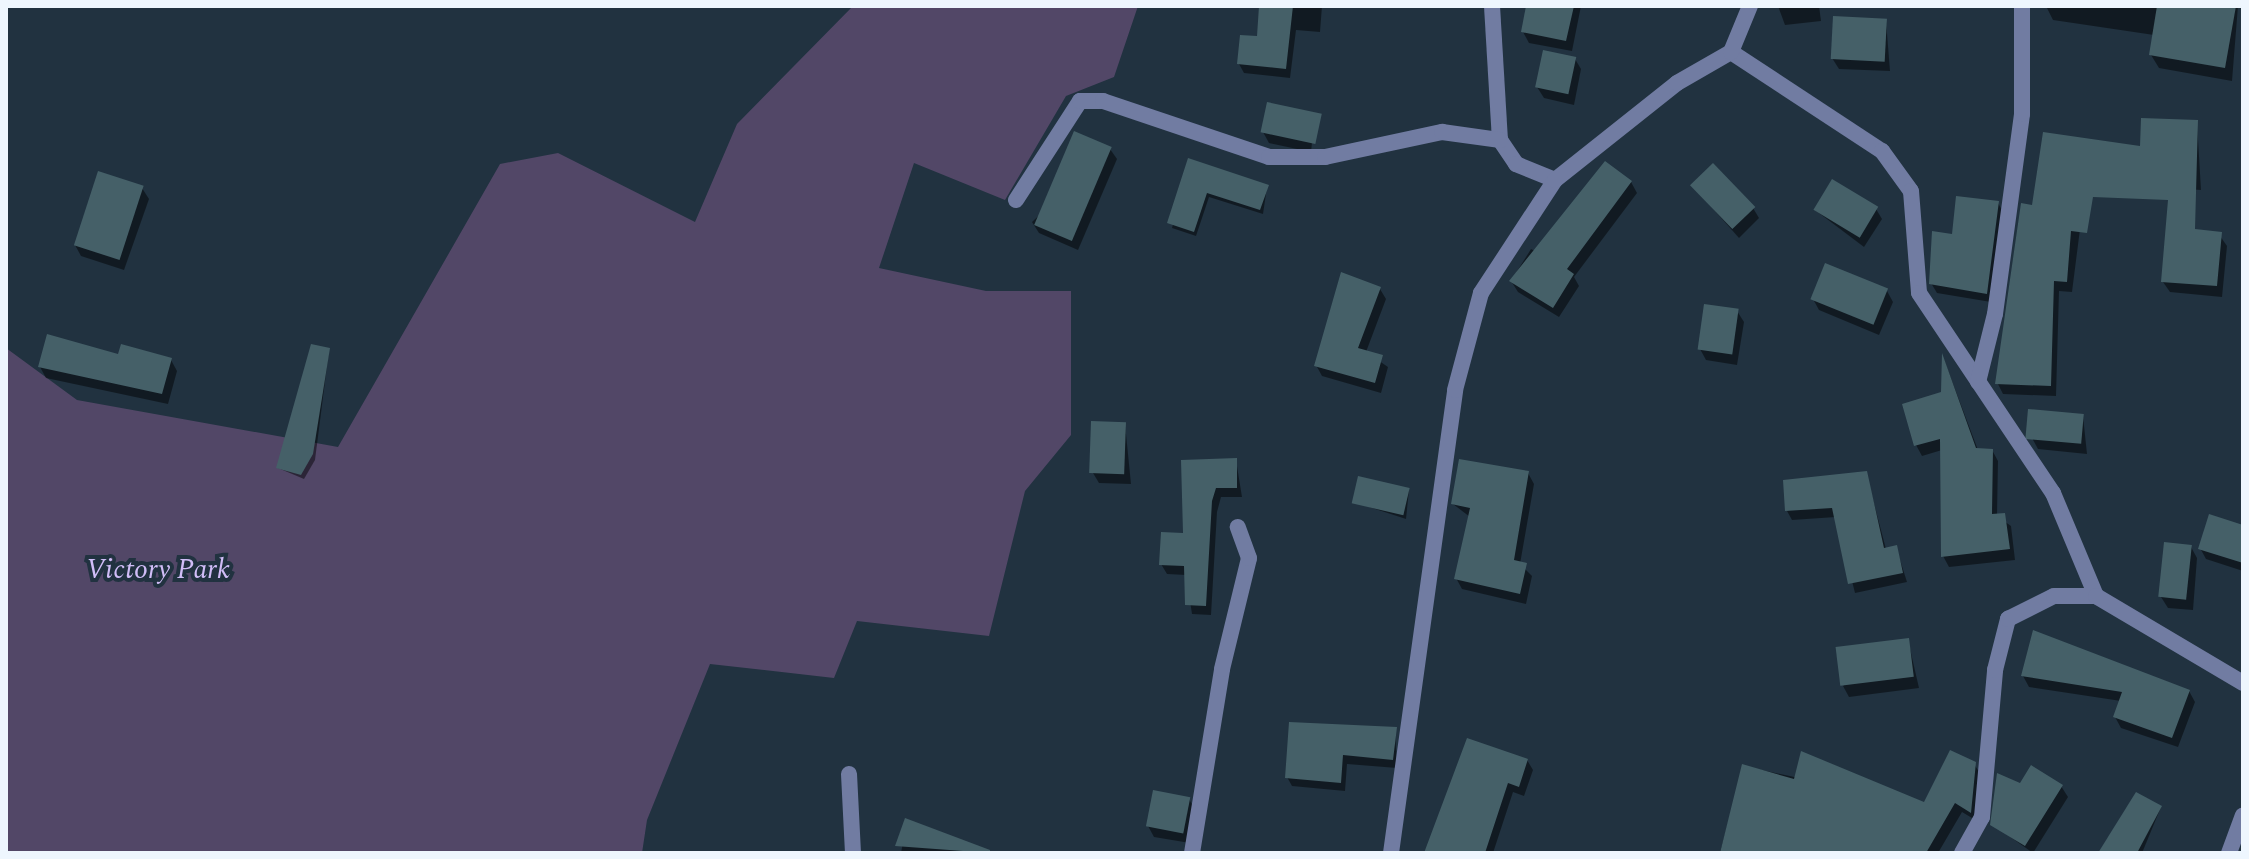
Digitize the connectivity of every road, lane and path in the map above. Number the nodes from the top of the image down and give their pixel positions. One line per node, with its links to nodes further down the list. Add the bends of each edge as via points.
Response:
1 (1492, 6): 5 (street)
2 (1750, 6): 4 (street)
3 (2022, 6): 8 (street, via 2022,114 1995,314)
4 (1731, 52): 6 (street, via 1677,83); 8 (street, via 1882,151 1911,191 1919,293)
5 (1500, 140): 6 (street, via 1516,164); 7 (street, via 1442,132 1325,157 1269,157 1103,101 1080,101)
6 (1555, 180): 16 (street, via 1481,293 1455,390)
7 (1016, 200)
8 (1978, 382): 10 (street, via 2053,493)
9 (1238, 527): 15 (street, via 1249,558 1222,669)
10 (2096, 596): 11 (street); 17 (street, via 2054,596 2008,619 1995,670 1982,817)
11 (2243, 683)
12 (849, 774): 14 (street)
13 (2243, 815): 18 (street)
14 (853, 853)
15 (1192, 853)
16 (1391, 853)
17 (1962, 853)
18 (2229, 853)

